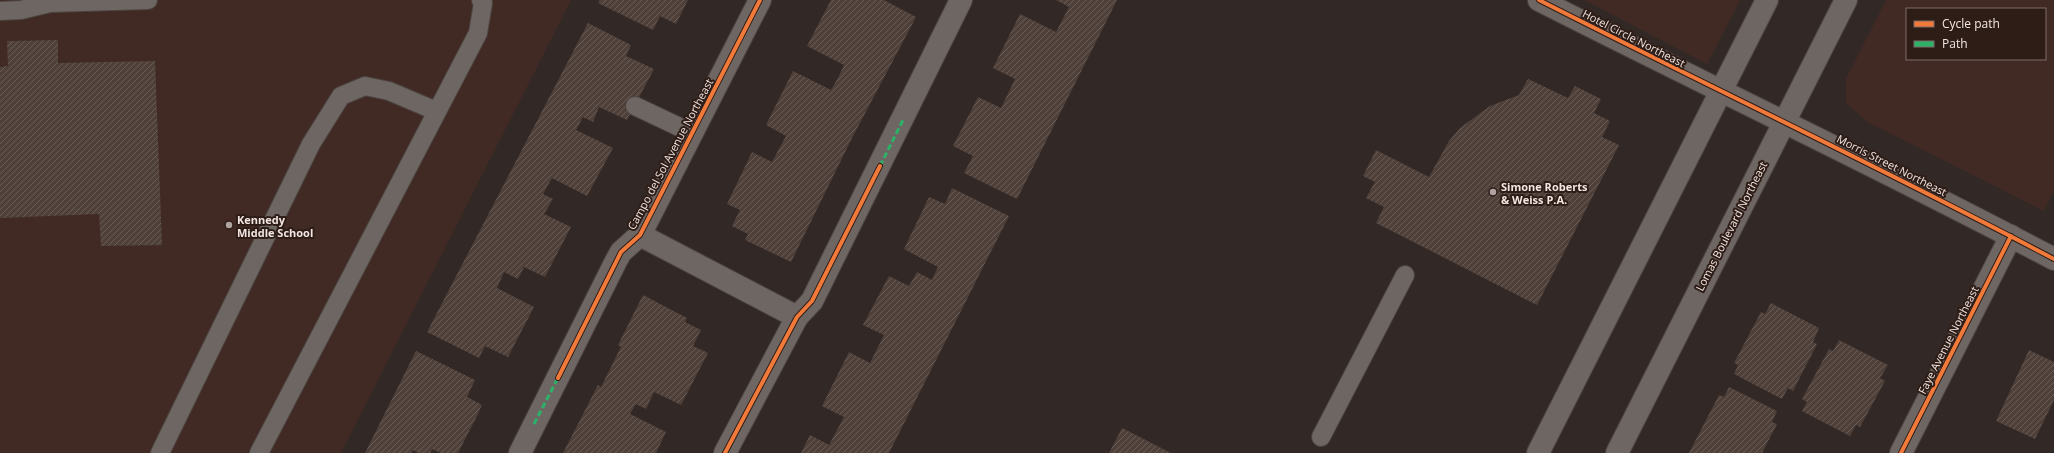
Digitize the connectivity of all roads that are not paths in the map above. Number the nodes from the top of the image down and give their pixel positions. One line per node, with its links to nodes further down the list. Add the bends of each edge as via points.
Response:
1 (148, 0): 8 (lane)
2 (481, 0): 11 (lane, via 483,3 478,33)
3 (760, 0): 13 (street, Campo del Sol Avenue Northeast)
4 (961, 0): 18 (street, via 812,301)
5 (1539, 0): 9 (street, Hotel Circle Northeast)
6 (1767, 0): 9 (street)
7 (1846, 0): 12 (street, Lomas Boulevard Northeast)
8 (6, 7)
9 (1720, 92): 12 (street, Morris Street Northeast); 24 (street)
10 (635, 106): 13 (lane)
11 (436, 111): 20 (lane, via 389,91 365,86 341,96 311,144); 21 (lane)
12 (1784, 121): 15 (street, Morris Street Northeast); 25 (street, Lomas Boulevard Northeast)
13 (692, 133): 14 (street, Campo del Sol Avenue Northeast)
14 (640, 235): 18 (street); 22 (street, Campo del Sol Avenue Northeast, via 621,252)
15 (2011, 236): 16 (street, Morris Street Northeast); 26 (street, Faye Avenue Northeast)
16 (2054, 259)
17 (1405, 275): 19 (lane)
18 (797, 317): 23 (street)
19 (1321, 437)
20 (160, 453)
21 (259, 453)
22 (520, 453)
23 (725, 453)
24 (1538, 453)
25 (1617, 453)
26 (1901, 453)

